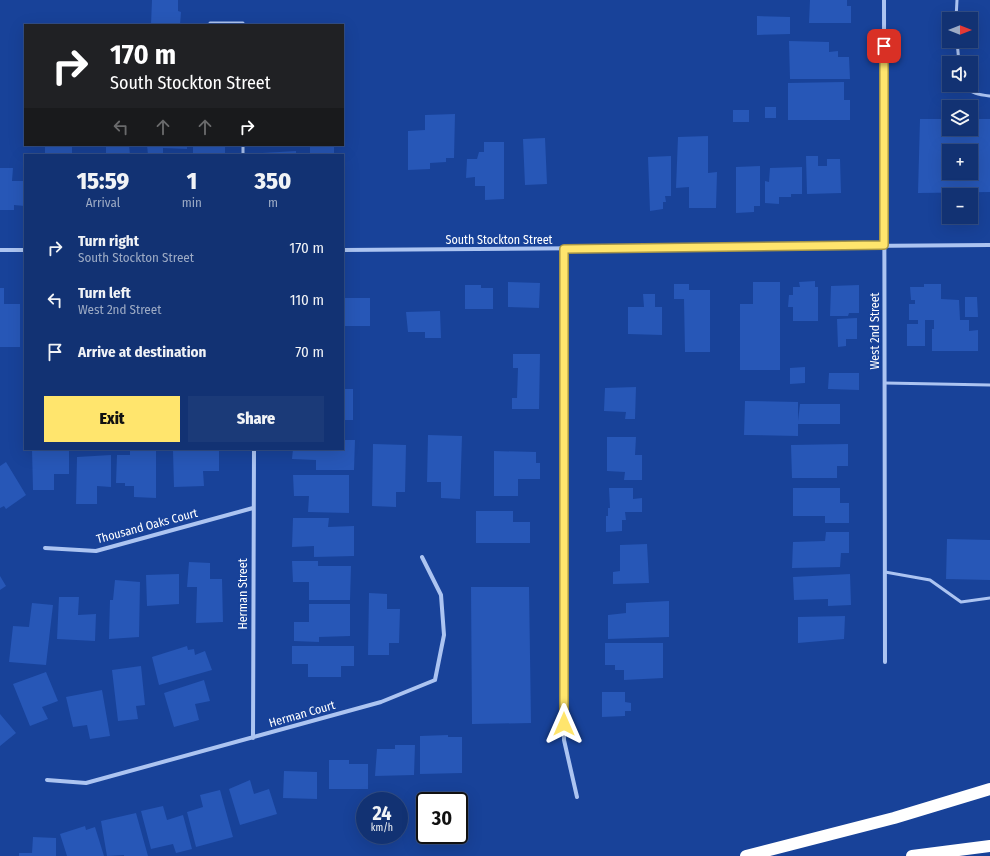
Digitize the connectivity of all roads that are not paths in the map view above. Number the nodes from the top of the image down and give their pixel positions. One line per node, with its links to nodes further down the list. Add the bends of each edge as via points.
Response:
1 (884, 0): 8 (street, West 2nd Street)
2 (957, 0): 3 (lane)
3 (956, 12)
4 (210, 23): 5 (lane)
5 (243, 24)
6 (974, 92): 7 (lane)
7 (990, 96)
8 (884, 245): 9 (street, South Stockton Street); 10 (street, South Stockton Street); 14 (street, West 2nd Street)
9 (990, 245)
10 (564, 249): 13 (street, South Stockton Street); 26 (street, via 564,740)
11 (0, 250): 12 (street)
12 (24, 250)
13 (344, 250)
14 (884, 383): 15 (lane); 20 (street, West 2nd Street)
15 (990, 385)
16 (254, 450): 17 (street, Herman Street)
17 (253, 508): 18 (street, Thousand Oaks Court, via 96,551); 23 (street, Herman Street)
18 (45, 548)
19 (422, 557): 23 (street, Herman Court, via 440,595 444,635 435,680 381,702)
20 (884, 572): 21 (lane, via 930,580 961,602); 22 (street, West 2nd Street)
21 (990, 598)
22 (884, 662)
23 (253, 738): 24 (street, Herman Court, via 86,783)
24 (47, 780)
25 (990, 789): 28 (highway, via 894,818)
26 (577, 797)
27 (990, 846): 29 (highway)
28 (746, 856)
29 (912, 856)

